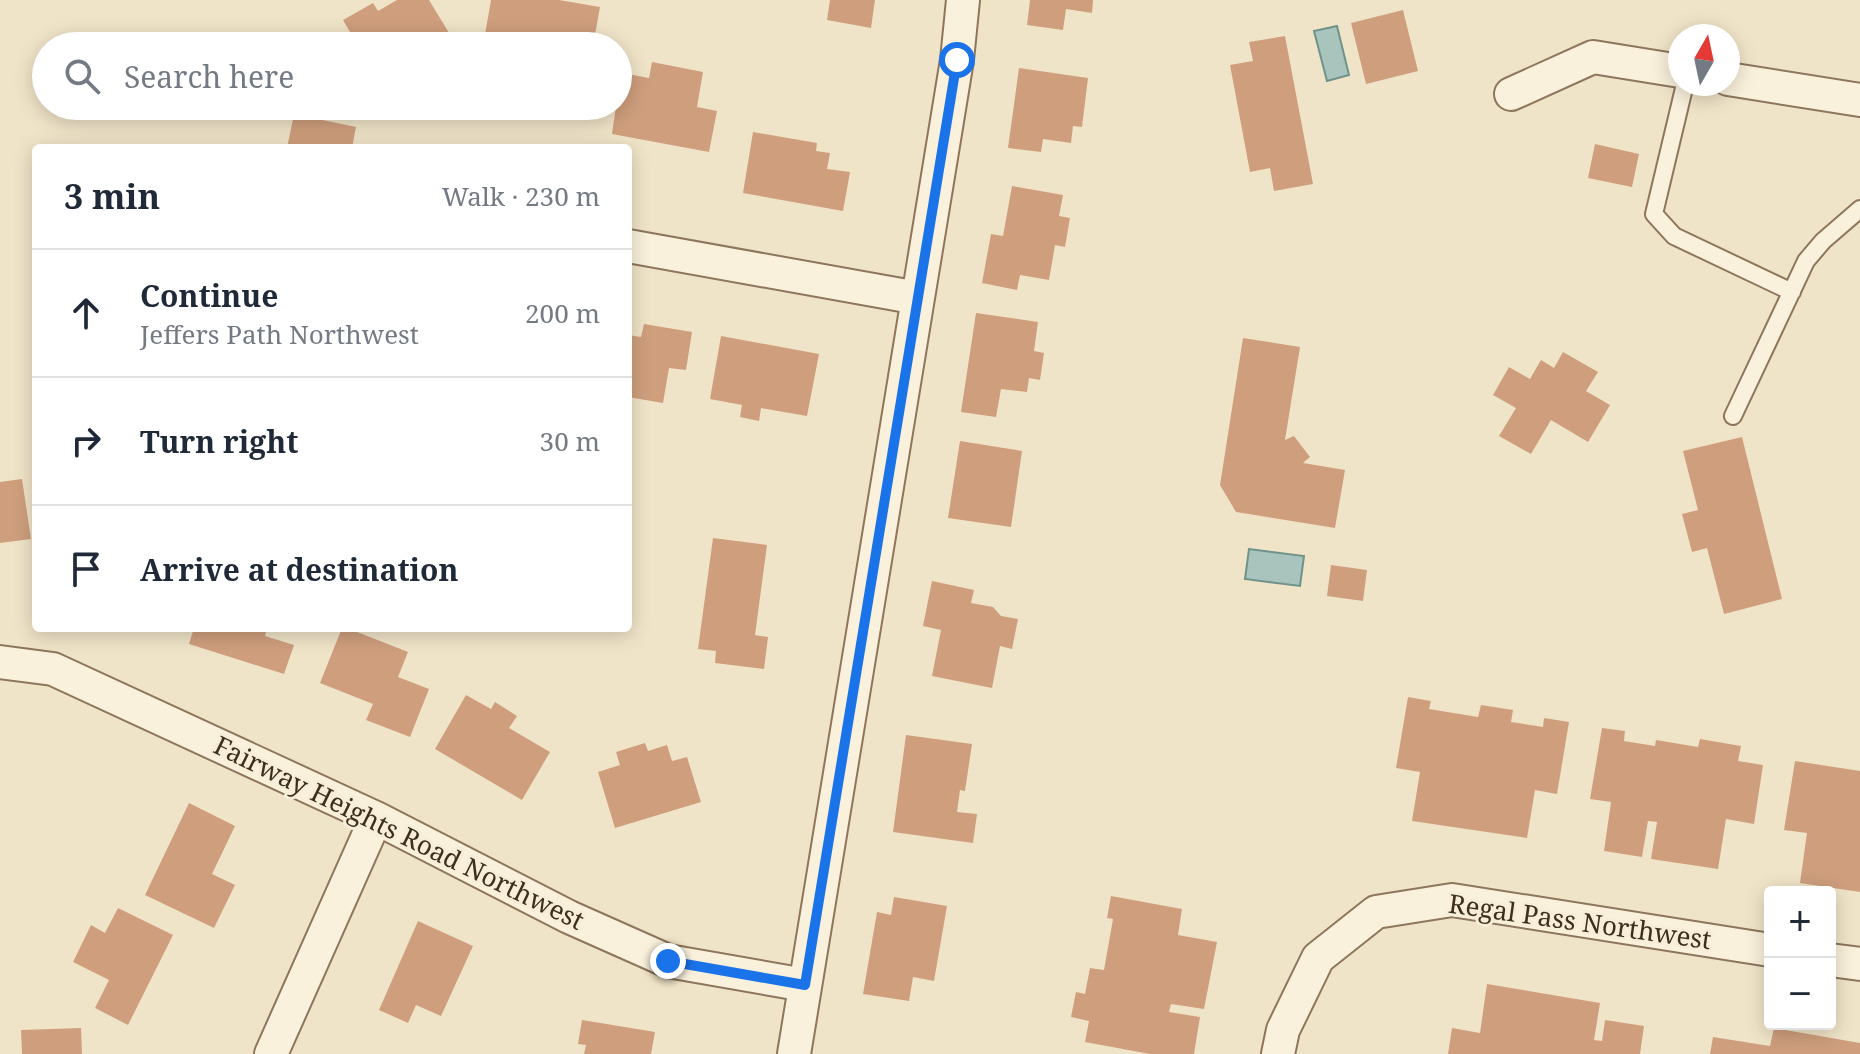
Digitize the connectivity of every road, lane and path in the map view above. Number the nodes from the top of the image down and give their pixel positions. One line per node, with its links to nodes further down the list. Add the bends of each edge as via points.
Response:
1 (963, 0): 10 (street)
2 (1668, 69): 4 (street, via 1593,57)
3 (1740, 81): 6 (street)
4 (1511, 94)
5 (1682, 96): 9 (lane, via 1654,214 1674,236)
6 (1860, 100)
7 (1860, 209): 9 (lane, via 1806,261)
8 (632, 247): 10 (street)
9 (1792, 292): 11 (lane)
10 (918, 298): 17 (street)
11 (1733, 416)
12 (0, 662): 13 (street, Fairway Heights Road Northwest, via 53,669)
13 (376, 818): 17 (street, Fairway Heights Road Northwest, via 569,917 668,961); 18 (street)
14 (1764, 949): 20 (street, Regal Pass Northwest, via 1452,900 1376,912 1318,958 1283,1030)
15 (1836, 961): 16 (street)
16 (1860, 964)
17 (805, 985): 19 (street)
18 (271, 1054)
19 (794, 1054)
20 (1278, 1054)

